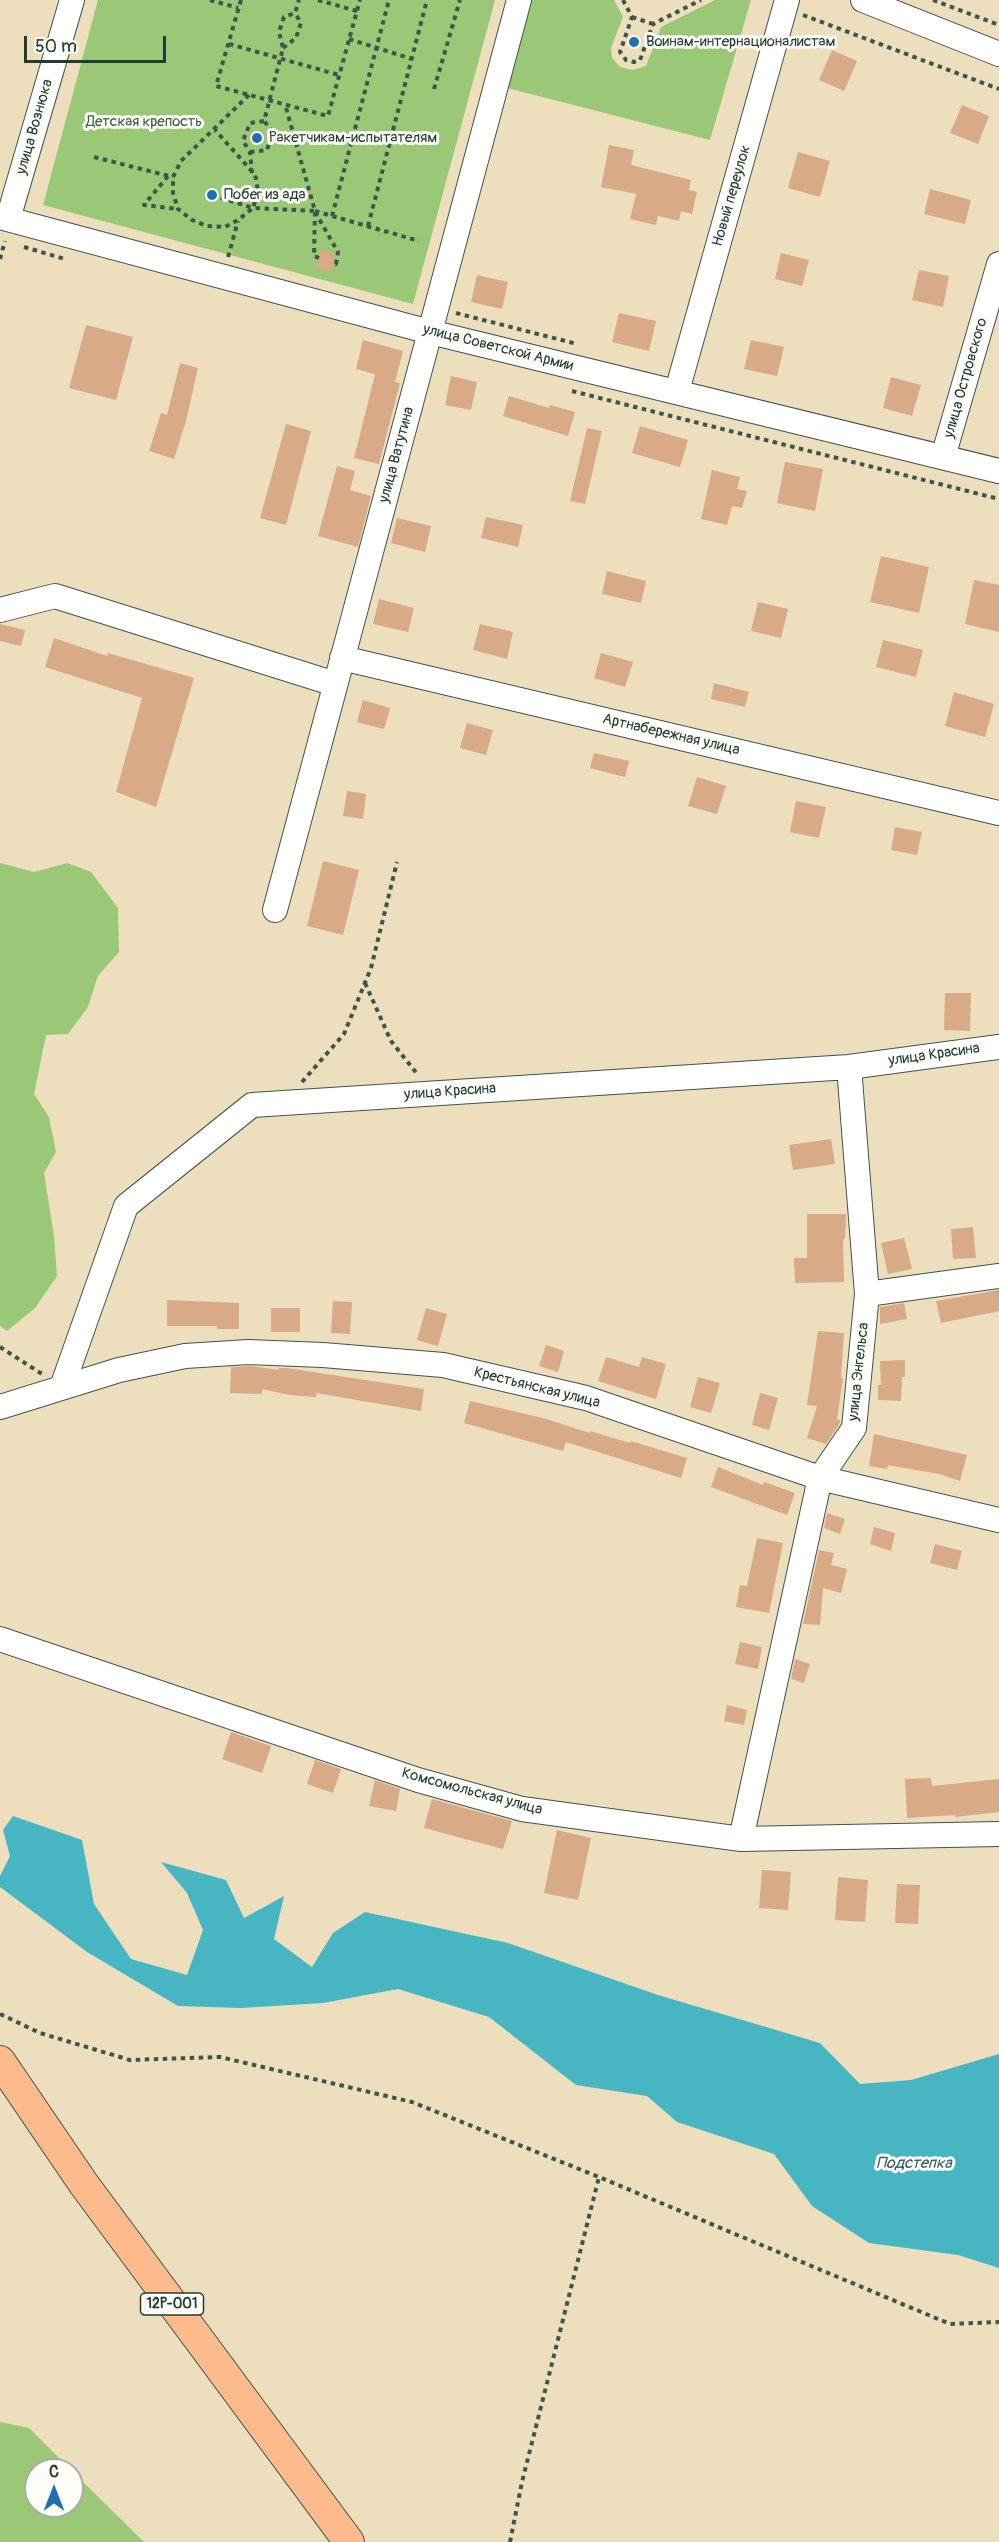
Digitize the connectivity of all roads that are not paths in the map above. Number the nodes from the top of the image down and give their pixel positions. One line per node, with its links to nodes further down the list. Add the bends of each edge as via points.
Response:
1 (72, 0): 6 (street, улица Вознюка)
2 (519, 0): 8 (street, улица Ватутина)
3 (863, 0): 5 (street)
4 (786, 4): 9 (street, Новый переулок)
5 (999, 54)
6 (4, 225): 8 (street, улица Советской Армии)
7 (999, 264): 10 (street, улица Островского)
8 (430, 332): 9 (street, улица Советской Армии); 13 (street, улица Ватутина)
9 (677, 391): 10 (street, улица Советской Армии)
10 (943, 458): 11 (street, улица Советской Армии)
11 (999, 471)
12 (0, 610): 14 (street, via 55,596)
13 (342, 658): 14 (street, улица Ватутина); 15 (street, Артнабережная улица)
14 (334, 684): 16 (street, улица Ватутина)
15 (999, 813)
16 (275, 910)
17 (999, 1047): 18 (street, улица Красина)
18 (849, 1067): 20 (street, улица Энгельса); 21 (street, улица Красина, via 252,1105 126,1206)
19 (999, 1276): 20 (street)
20 (867, 1294): 23 (street, улица Энгельса, via 854,1428)
21 (62, 1387): 22 (street, Крестьянская улица); 23 (street, Крестьянская улица, via 185,1356 248,1352 443,1365 586,1398)
22 (0, 1407)
23 (820, 1478): 24 (street, Крестьянская улица); 27 (street, улица Энгельса)
24 (999, 1520)
25 (0, 1640): 27 (street, Комсомольская улица, via 418,1780 522,1809)
26 (999, 1834): 27 (street, Комсомольская улица)
27 (741, 1839)
28 (0, 2061): 29 (main road, 12Р-001, via 83,2183)
29 (349, 2542)

